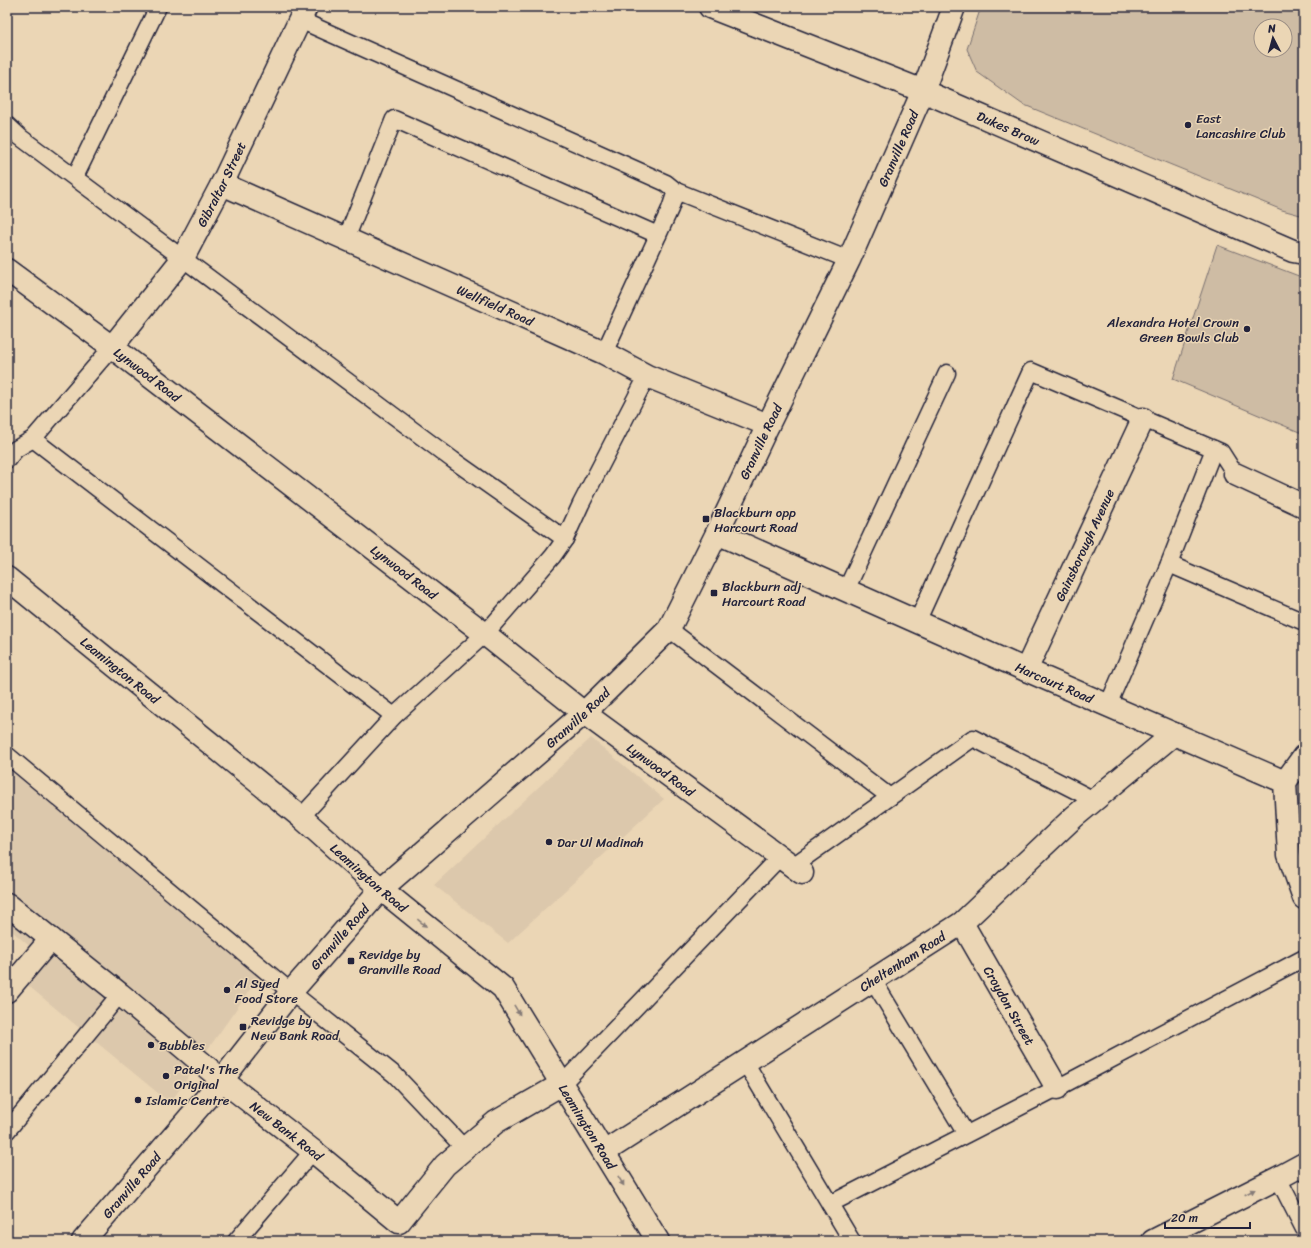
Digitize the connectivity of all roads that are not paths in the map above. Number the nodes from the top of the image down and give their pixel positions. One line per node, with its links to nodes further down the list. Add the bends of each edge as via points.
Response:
1 (158, 7): 7 (lane)
2 (710, 7): 5 (street, Dukes Brow)
3 (954, 7): 5 (street, Granville Road)
4 (303, 13): 8 (street, Gibraltar Street); 9 (lane, via 666,183)
5 (922, 91): 12 (street, Dukes Brow, via 1293,251); 14 (street, Granville Road)
6 (7, 125): 7 (lane)
7 (75, 178): 13 (lane)
8 (222, 184): 11 (street, Wellfield Road); 13 (street, Gibraltar Street)
9 (676, 191): 10 (lane); 14 (lane)
10 (658, 235): 11 (lane, via 394,120); 17 (lane)
11 (346, 239): 17 (street, Wellfield Road)
12 (1304, 253)
13 (183, 258): 16 (street, Gibraltar Street); 28 (lane, via 453,460)
14 (849, 260): 21 (street, Granville Road)
15 (11, 279): 16 (street, Lynwood Road)
16 (112, 346): 22 (lane); 35 (street, Lynwood Road)
17 (604, 353): 19 (street, Wellfield Road)
18 (947, 373): 31 (lane)
19 (647, 376): 21 (street, Wellfield Road); 28 (lane)
20 (1143, 419): 23 (lane); 32 (lane, via 1031,371); 36 (street, Gainsborough Avenue)
21 (768, 425): 27 (street, Granville Road)
22 (33, 440): 24 (lane, via 16,449); 39 (lane)
23 (1214, 449): 25 (lane, via 1221,452); 29 (lane)
24 (7, 460)
25 (1235, 474): 26 (street)
26 (1304, 506)
27 (717, 533): 31 (street, Harcourt Road); 34 (street, Granville Road)
28 (565, 539): 35 (lane)
29 (1169, 564): 33 (lane); 37 (lane)
30 (7, 578): 46 (street, Leamington Road)
31 (846, 590): 32 (street, Harcourt Road)
32 (917, 622): 36 (street, Harcourt Road)
33 (1304, 622)
34 (670, 629): 38 (street, Granville Road); 44 (lane)
35 (485, 634): 38 (street, Lynwood Road); 39 (lane)
36 (1026, 670): 37 (street, Harcourt Road)
37 (1108, 705): 40 (street, Harcourt Road)
38 (584, 713): 47 (street, Lynwood Road); 48 (street, Granville Road)
39 (394, 716): 46 (lane)
40 (1174, 734): 43 (street, Harcourt Road); 45 (street, Cheltenham Road)
41 (7, 755): 56 (lane)
42 (1304, 756): 43 (street)
43 (1285, 782): 49 (street, via 1290,855)
44 (890, 797): 45 (lane, via 973,738); 47 (lane)
45 (1094, 800): 51 (street, Cheltenham Road)
46 (301, 816): 48 (street, Leamington Road)
47 (792, 865): 60 (lane)
48 (381, 889): 56 (street, Granville Road); 60 (street, Leamington Road, one-way to 60, via 503,988)
49 (1304, 898)
50 (7, 904): 52 (street, New Bank Road)
51 (962, 923): 54 (street, Cheltenham Road); 61 (street, Croydon Street)
52 (51, 939): 55 (street); 57 (street, New Bank Road)
53 (1304, 958): 61 (lane)
54 (873, 980): 58 (street, Cheltenham Road); 63 (lane)
55 (7, 991)
56 (291, 992): 59 (street, Granville Road); 64 (lane, via 395,1075)
57 (120, 994): 59 (street, New Bank Road); 62 (lane)
58 (745, 1062): 66 (street, Cheltenham Road); 69 (lane)
59 (222, 1080): 65 (street, New Bank Road); 71 (street, Granville Road)
60 (562, 1084): 64 (street, New Bank Road, via 496,1122); 66 (street, Leamington Road)
61 (1056, 1088): 63 (lane)
62 (7, 1131)
63 (966, 1134): 69 (lane)
64 (465, 1149): 65 (street, New Bank Road, via 445,1165 399,1222)
65 (313, 1151): 72 (lane)
66 (604, 1152): 73 (street, Leamington Road, one-way to 73)
67 (1304, 1164): 68 (street)
68 (1278, 1178): 70 (lane); 75 (street, one-way to 68)
69 (830, 1204): 74 (lane)
70 (1304, 1229)
71 (82, 1241)
72 (236, 1241)
73 (658, 1241)
74 (852, 1241)
75 (1153, 1241)

